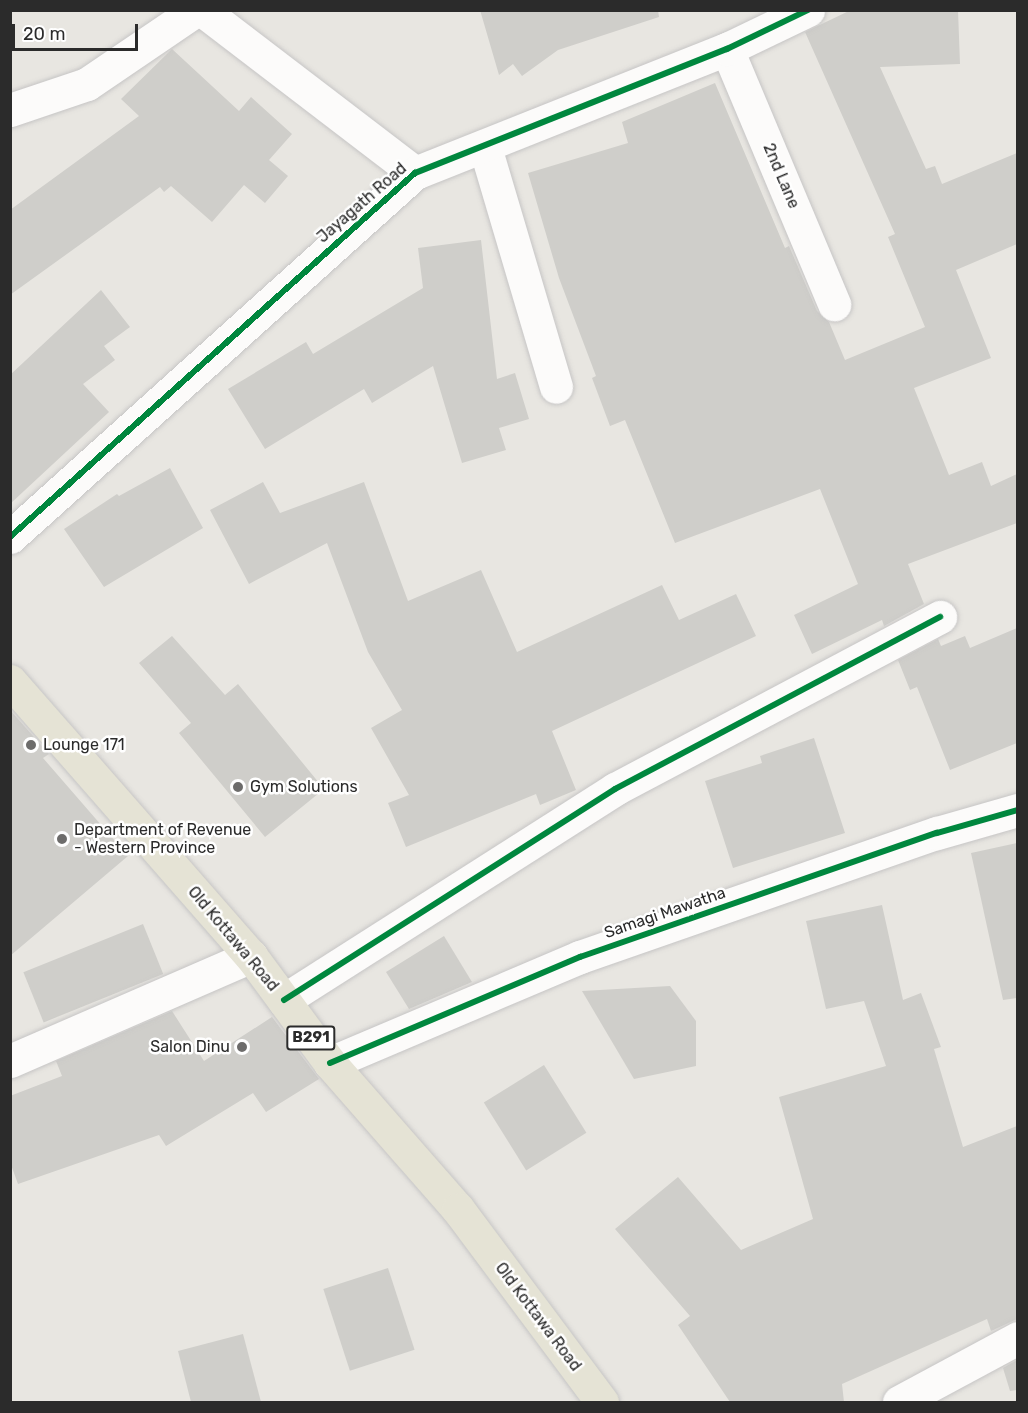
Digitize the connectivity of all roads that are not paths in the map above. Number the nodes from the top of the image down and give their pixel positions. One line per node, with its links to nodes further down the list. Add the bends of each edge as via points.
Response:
1 (196, 10): 5 (street, via 87,84)
2 (202, 10): 7 (street)
3 (808, 10): 4 (street, Jayagath Road)
4 (727, 49): 6 (street, Jayagath Road); 8 (street, 2nd Lane)
5 (10, 110)
6 (485, 147): 7 (street, Jayagath Road); 9 (street)
7 (415, 173): 10 (street, Jayagath Road)
8 (834, 303)
9 (556, 387)
10 (10, 537)
11 (940, 617): 15 (street, via 615,789)
12 (10, 681): 14 (main road, Old Kottawa Road / B291)
13 (1017, 810): 17 (street, Samagi Mawatha, via 937,833 580,957)
14 (251, 956): 15 (main road, Old Kottawa Road / B291); 16 (street)
15 (284, 1000): 17 (main road, Old Kottawa Road / B291)
16 (10, 1061)
17 (330, 1063): 19 (main road, Old Kottawa Road / B291, via 458,1209)
18 (1017, 1338): 20 (street)
19 (602, 1402)
20 (899, 1402)

